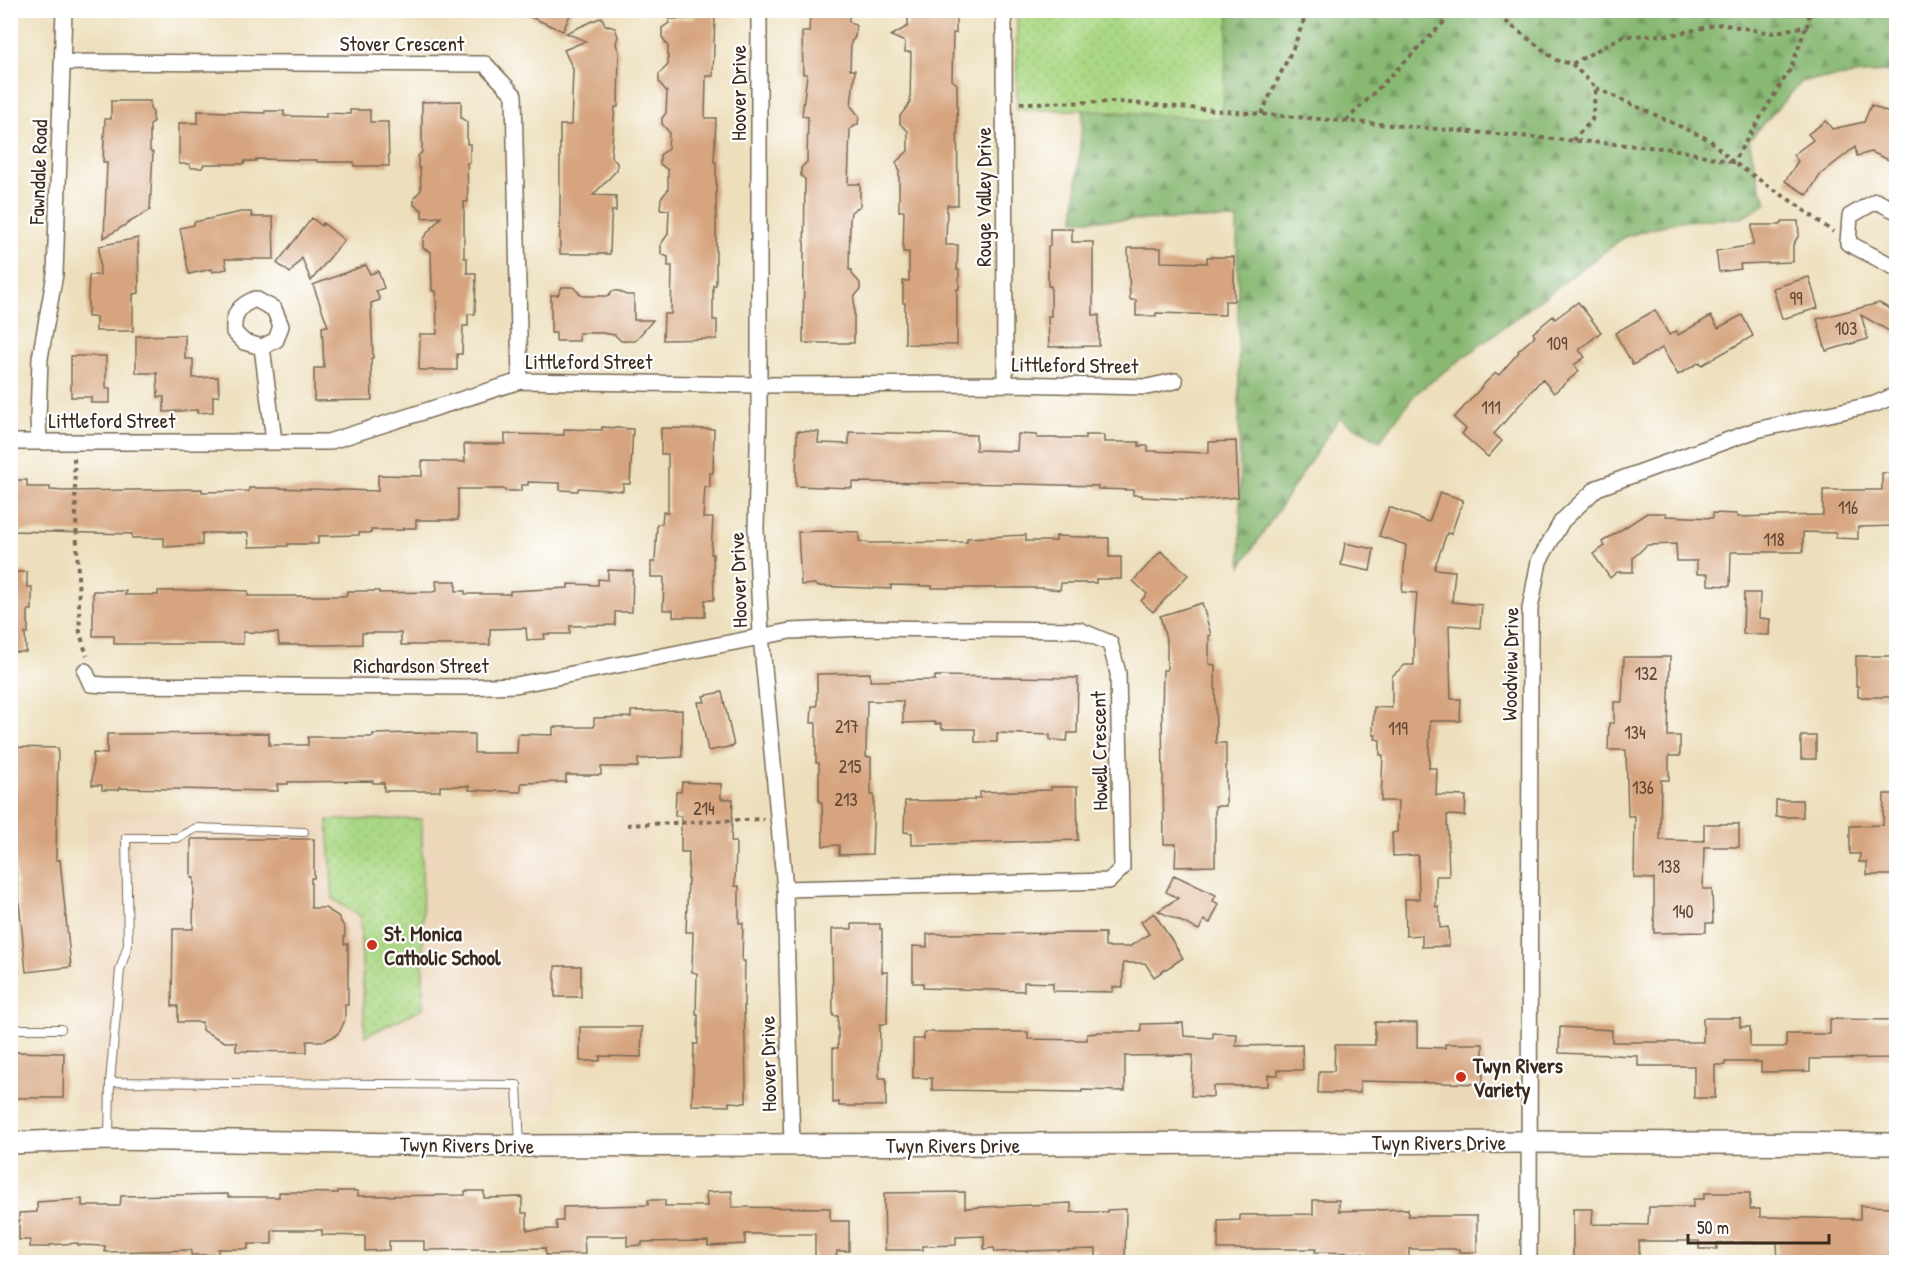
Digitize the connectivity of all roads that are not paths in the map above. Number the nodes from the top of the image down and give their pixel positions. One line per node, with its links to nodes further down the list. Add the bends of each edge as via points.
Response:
1 (64, 10): 4 (street, Fawndale Road)
2 (759, 10): 11 (street, Hoover Drive)
3 (1004, 10): 10 (street, Rouge Valley Drive)
4 (63, 63): 8 (street, Stover Crescent, via 485,64 514,95); 13 (street, Fawndale Road, via 55,274 40,358)
5 (1896, 211): 6 (street, via 1876,201 1850,216 1848,243)
6 (1896, 268)
7 (262, 347): 14 (street)
8 (520, 381): 11 (street, Littleford Street); 14 (street, Littleford Street, via 328,442)
9 (1175, 381): 10 (street, Littleford Street, via 1147,387)
10 (1005, 384): 11 (street, Littleford Street)
11 (759, 385): 16 (street, Hoover Drive, via 756,529)
12 (1896, 396): 25 (street, Woodview Drive, via 1756,430 1597,488 1562,521 1539,561 1530,609)
13 (39, 441): 14 (street, Littleford Street); 15 (street, Littleford Street)
14 (274, 441)
15 (10, 442)
16 (761, 636): 17 (street, Richardson Street, via 516,685 105,685 91,684); 19 (street, Hoover Drive); 19 (street, Howell Crescent, via 862,628 1078,630 1110,643 1118,673 1122,868 1108,881)
17 (85, 672)
18 (304, 832): 23 (lane, via 196,828 177,838 126,838 128,945 120,970)
19 (785, 890): 29 (street, Hoover Drive)
20 (10, 1017): 21 (lane)
21 (11, 1029): 22 (lane)
22 (61, 1029)
23 (110, 1082): 24 (lane); 28 (lane, via 517,1085)
24 (109, 1139): 26 (street, Twyn Rivers Drive); 28 (street, Twyn Rivers Drive)
25 (1528, 1142): 27 (street, Twyn Rivers Drive); 29 (street, Twyn Rivers Drive); 30 (street, Woodview Drive)
26 (10, 1143)
27 (1896, 1144)
28 (520, 1146): 29 (street, Twyn Rivers Drive)
29 (792, 1146)
30 (1529, 1263)

